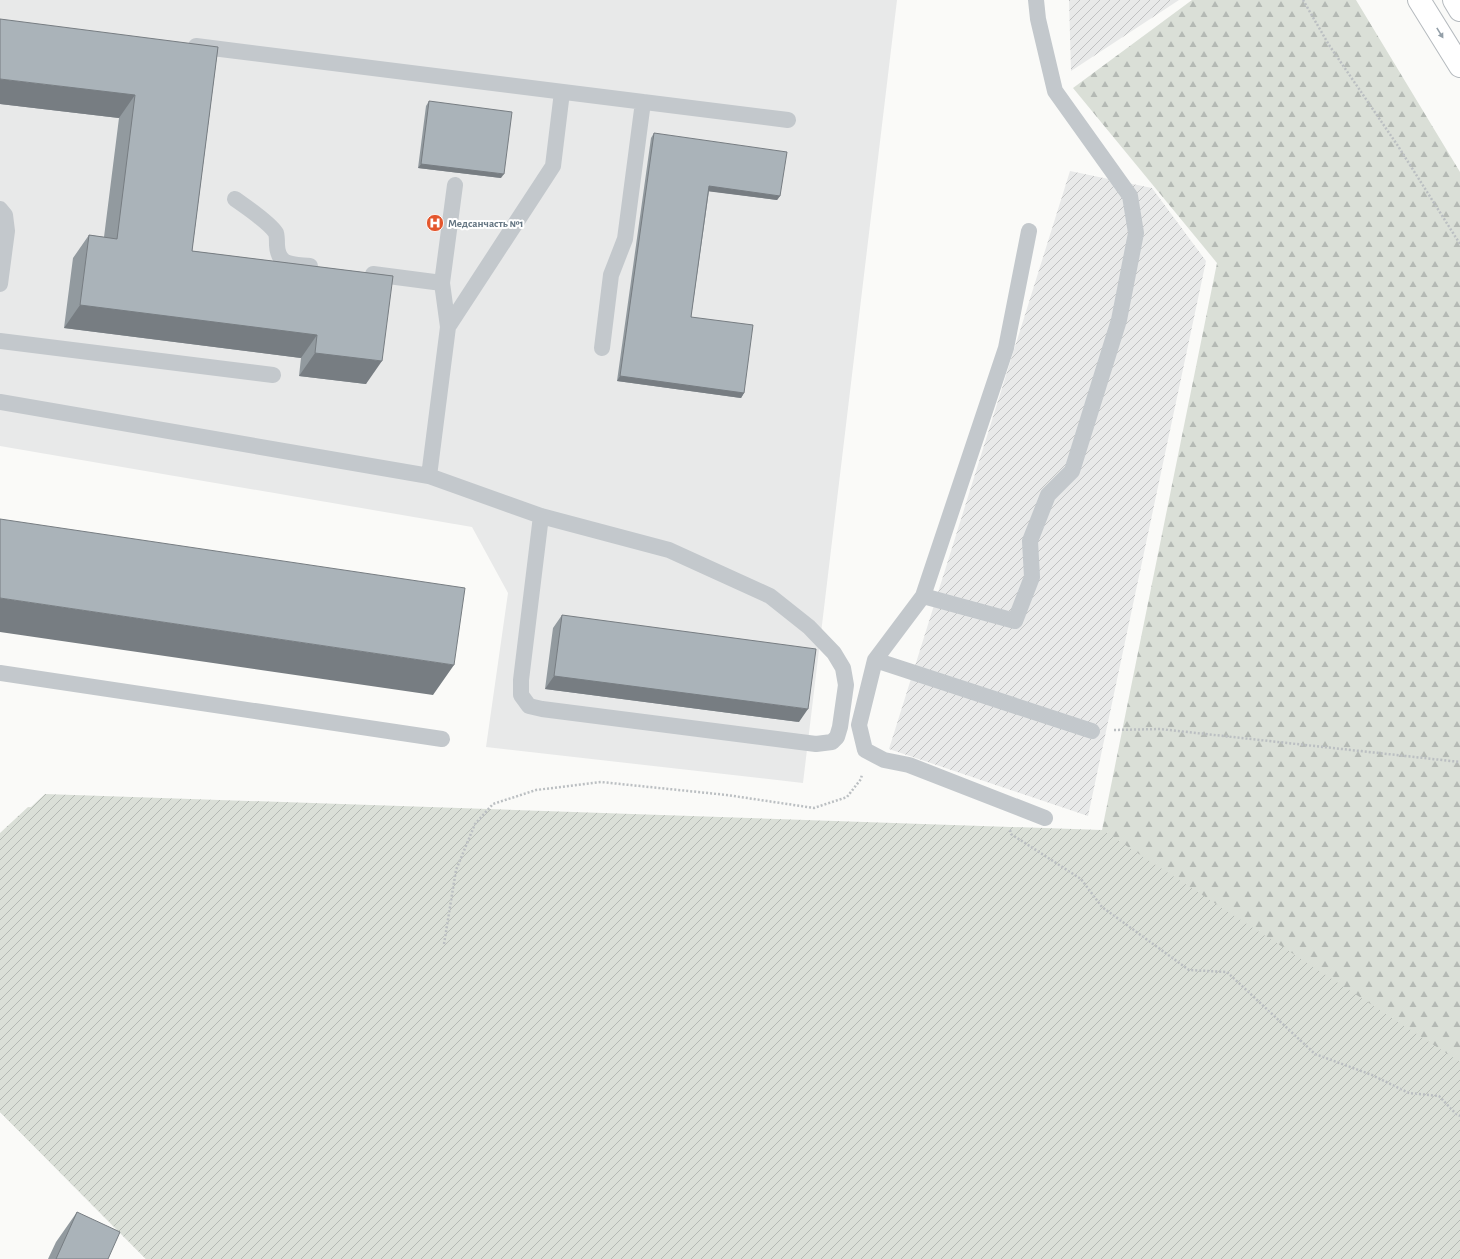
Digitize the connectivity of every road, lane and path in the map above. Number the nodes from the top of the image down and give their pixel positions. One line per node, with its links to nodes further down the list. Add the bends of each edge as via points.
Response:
1 (1036, 0): 27 (lane, via 1055,91 1130,196 1136,233 1119,320 1072,471 1048,495 1030,542 1032,577 1016,621)
2 (1303, 0): 15 (path, via 1329,45 1398,146)
3 (1420, 0): 7 (main road, one-way to 7)
4 (1454, 0): 5 (main road)
5 (1460, 10)
6 (182, 44): 8 (lane)
7 (1460, 66)
8 (562, 92): 9 (lane); 20 (lane, via 553,166)
9 (643, 102): 10 (lane); 22 (lane, via 625,239 611,275)
10 (788, 120)
11 (455, 185): 18 (lane)
12 (235, 199): 16 (lane, via 268,224 276,234 278,255 282,261)
13 (0, 209): 19 (lane, via 5,215 7,231)
14 (1029, 231): 27 (lane, via 1006,348)
15 (1460, 244)
16 (321, 268)
17 (359, 272): 18 (lane)
18 (442, 283): 20 (lane)
19 (0, 284)
20 (448, 328): 25 (lane)
21 (0, 341): 23 (lane)
22 (602, 348)
23 (273, 375)
24 (0, 402): 25 (lane)
25 (429, 476): 26 (lane)
26 (541, 516): 26 (lane, via 669,550 770,596 809,627 834,653 843,668 846,685 837,737 832,742 816,744 529,706 520,695)
27 (923, 596): 28 (lane)
28 (875, 660): 30 (lane); 32 (lane, via 858,725)
29 (0, 673): 31 (lane)
30 (1092, 731): 33 (path, via 1160,729)
31 (442, 739)
32 (865, 750): 34 (lane, via 884,760 909,765); 36 (path, via 861,779 847,798 814,808 727,795 601,782 536,790 493,804 475,824 456,870)
33 (1460, 762)
34 (1004, 802): 35 (lane); 37 (path, via 1011,834 1081,879 1102,907 1189,970 1226,972 1315,1054 1372,1075 1409,1093 1439,1096)
35 (1045, 818)
36 (444, 944)
37 (1460, 1116)

